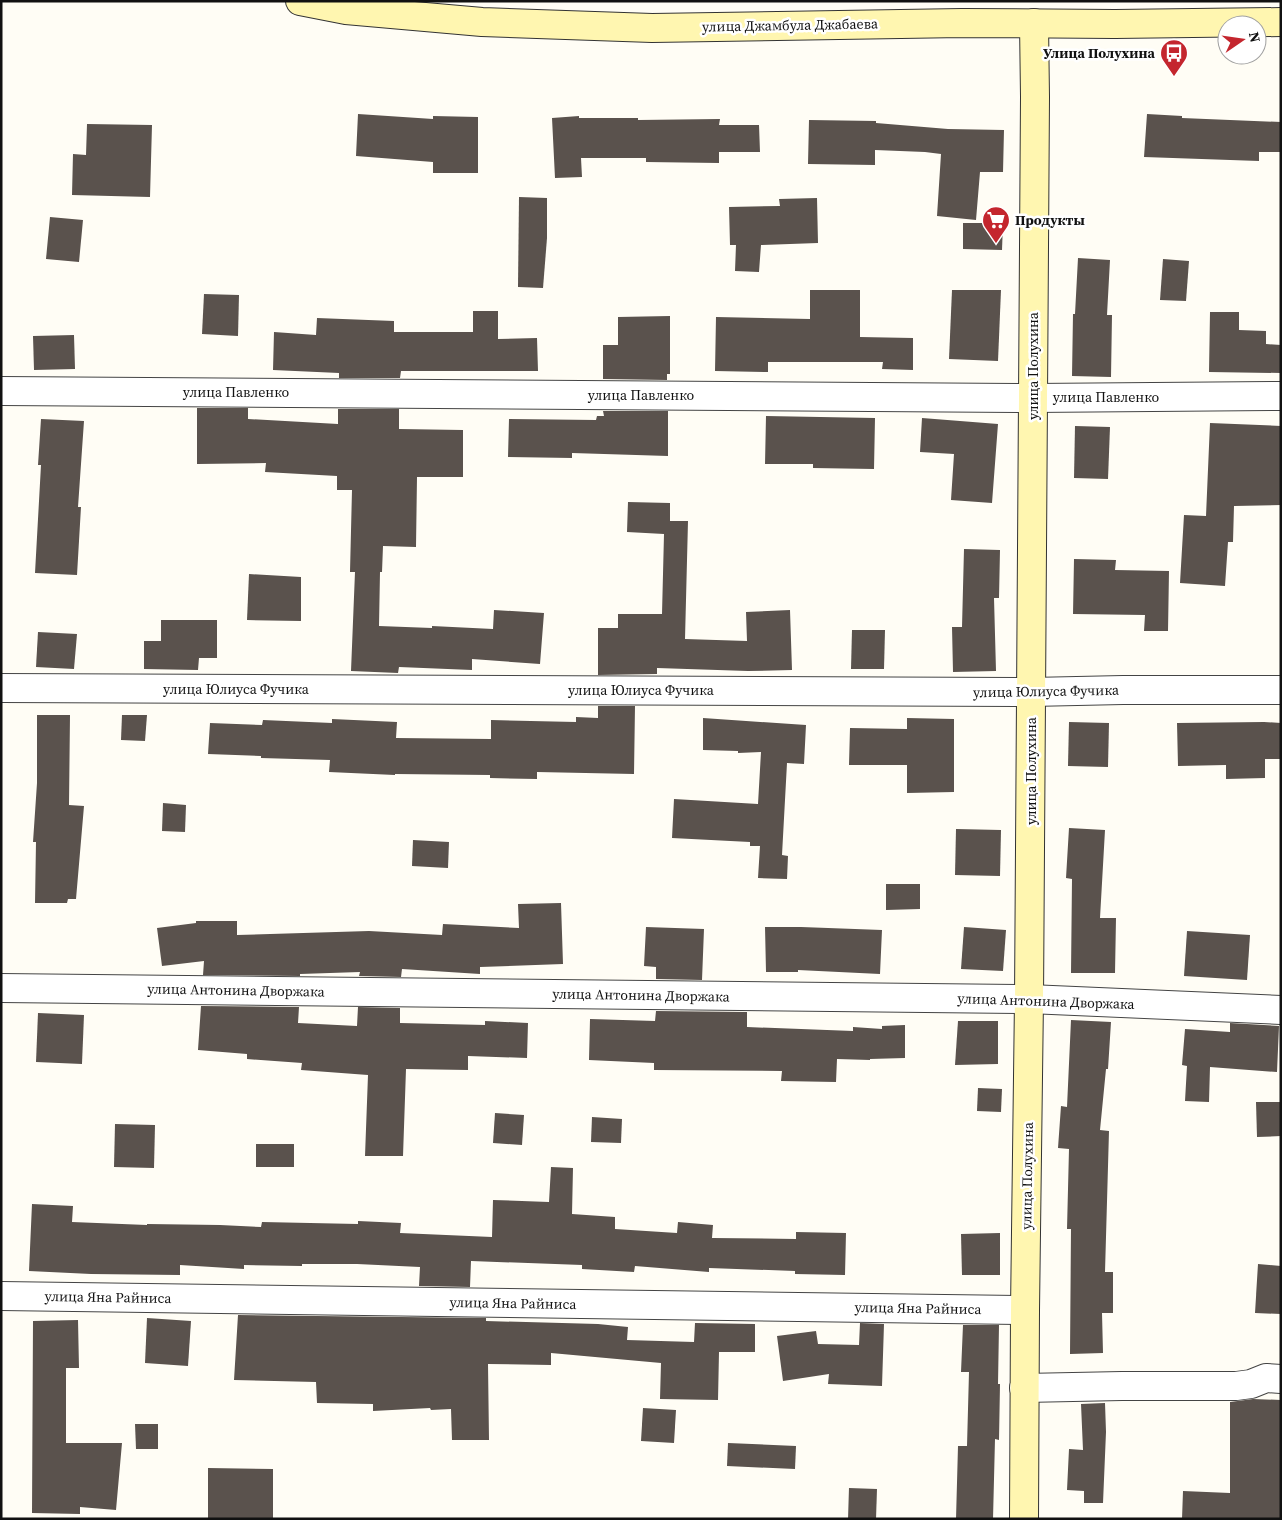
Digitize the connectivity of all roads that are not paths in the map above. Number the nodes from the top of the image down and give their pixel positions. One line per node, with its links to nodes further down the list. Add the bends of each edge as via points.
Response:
1 (300, 1): 3 (main road, улица Джамбула Джабаева, via 346,10 482,22 643,27)
2 (1281, 22): 3 (main road, улица Джамбула Джабаева)
3 (1034, 23): 6 (main road, улица Полухина)
4 (1, 391): 6 (street, улица Павленко)
5 (1281, 396): 6 (street, улица Павленко)
6 (1033, 398): 9 (main road, улица Полухина)
7 (1, 688): 9 (street, улица Юлиуса Фучика)
8 (1281, 690): 9 (street, улица Юлиуса Фучика)
9 (1031, 692): 11 (main road, улица Полухина)
10 (1, 988): 11 (street, улица Антонина Дворжака)
11 (1029, 998): 12 (street, улица Антонина Дворжака); 14 (main road, улица Полухина)
12 (1281, 1010)
13 (1, 1296): 14 (street, улица Яна Райниса)
14 (1025, 1310): 16 (main road, улица Полухина)
15 (1281, 1379): 16 (street, via 1266,1378 1236,1386)
16 (1024, 1388): 17 (main road, улица Полухина)
17 (1024, 1519)

